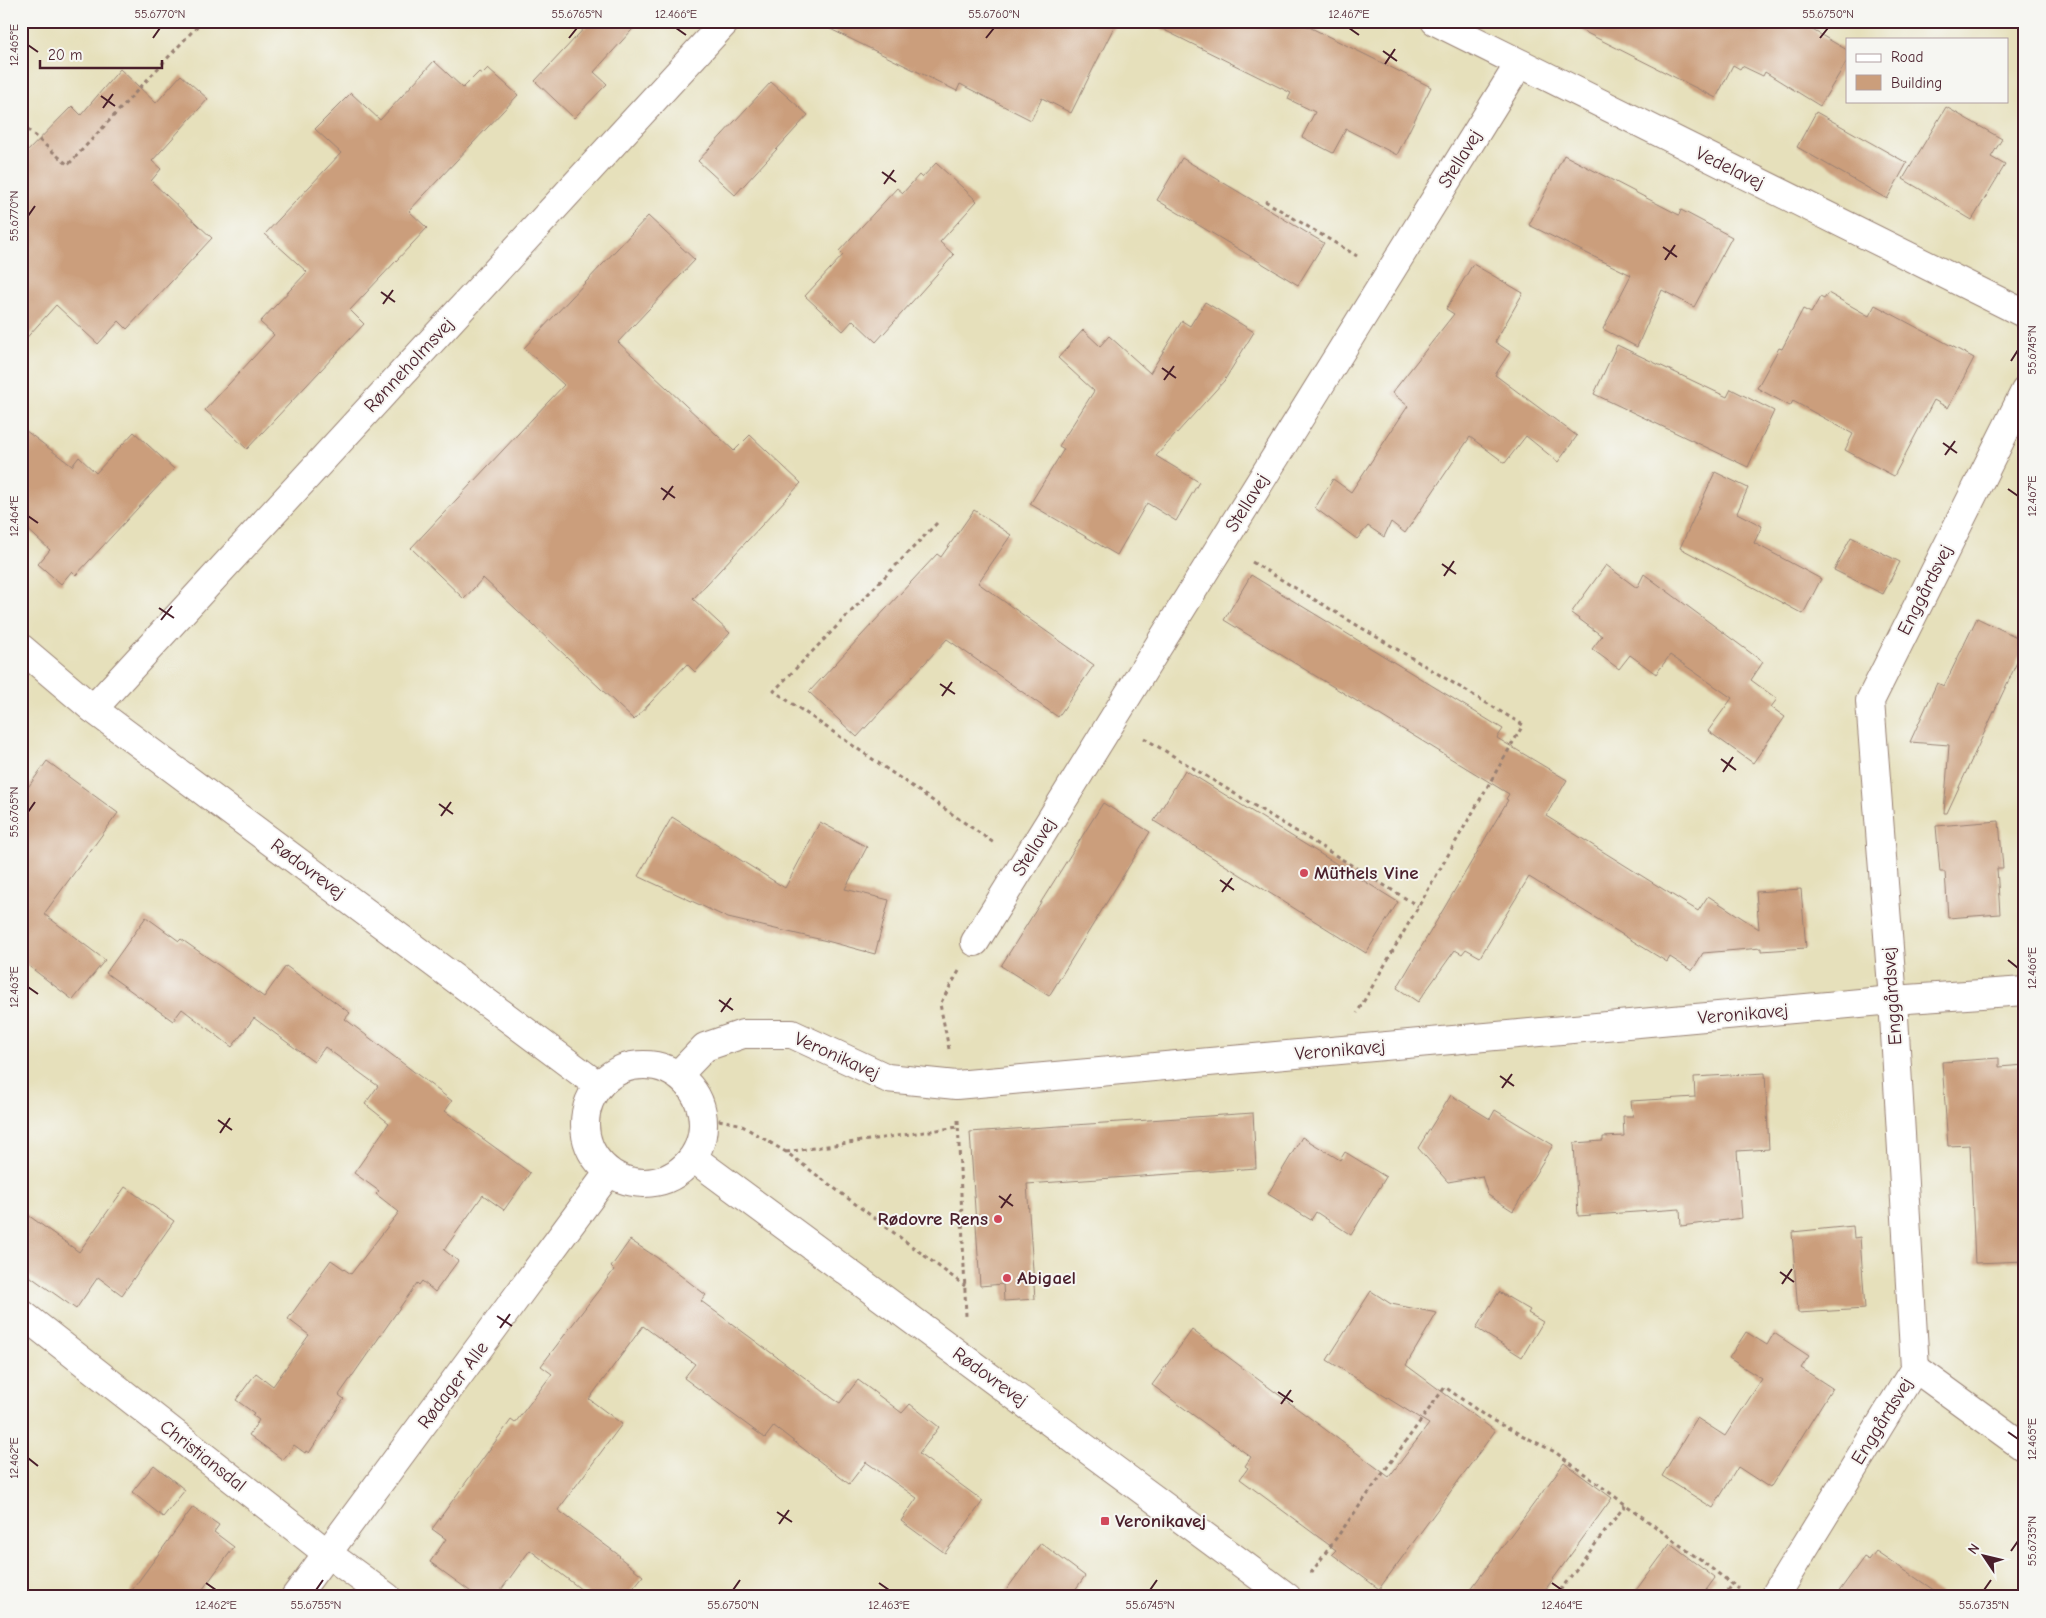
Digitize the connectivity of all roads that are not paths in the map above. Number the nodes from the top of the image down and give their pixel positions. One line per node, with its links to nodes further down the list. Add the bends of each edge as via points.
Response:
1 (726, 21): 7 (street, Rønneholmsvej)
2 (1436, 21): 3 (street, Vedelavej)
3 (1519, 64): 4 (street, Vedelavej); 8 (street, Stellavej)
4 (2025, 314)
5 (2025, 391): 10 (street, Enggårdsvej, via 1870,701)
6 (21, 648): 7 (street, Rødovrevej)
7 (93, 709): 12 (street, Rødovrevej)
8 (975, 942)
9 (2025, 991): 10 (street, Veronikavej)
10 (1893, 1000): 11 (street, Veronikavej, via 956,1085 887,1078 792,1034 743,1034 705,1047); 16 (street, Enggårdsvej)
11 (678, 1075): 12 (street, via 660,1066 639,1064 619,1070); 13 (street, via 697,1097 703,1117 702,1138)
12 (599, 1086): 14 (street, via 586,1113 586,1133 593,1153)
13 (692, 1158): 14 (street, via 672,1176 653,1182 632,1182); 19 (street, Rødovrevej, via 968,1362)
14 (609, 1172): 18 (street, Rødager Alle)
15 (21, 1313): 18 (street, Christiansdal)
16 (1915, 1368): 17 (street); 22 (street, Enggårdsvej)
17 (2025, 1448)
18 (327, 1553): 20 (street, Rødager Alle); 21 (street, Christiansdal)
19 (1296, 1589)
20 (295, 1597)
21 (387, 1597)
22 (1774, 1597)

